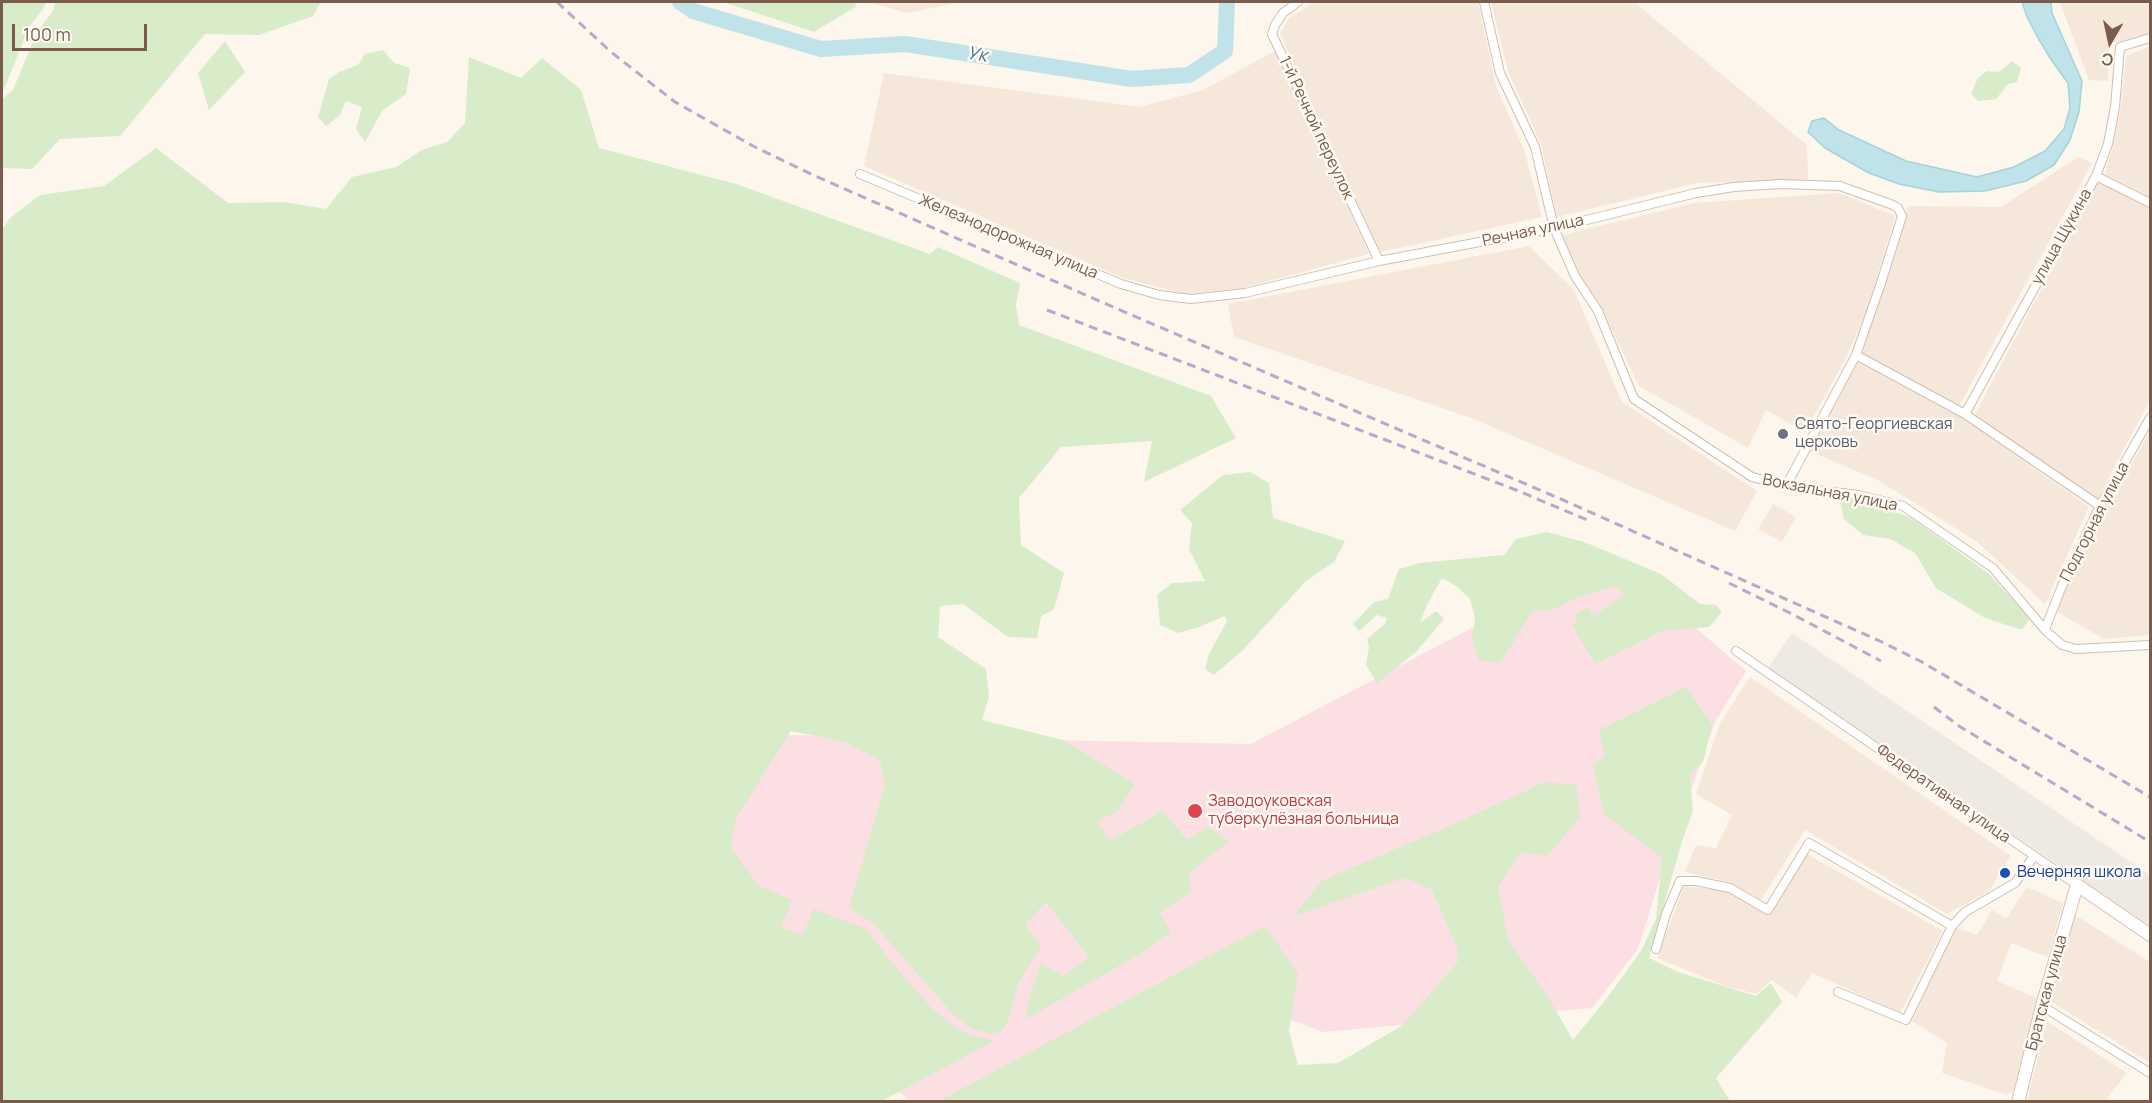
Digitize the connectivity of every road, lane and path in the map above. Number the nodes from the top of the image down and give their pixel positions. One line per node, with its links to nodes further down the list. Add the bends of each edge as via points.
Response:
1 (1298, 2): 8 (street, 1-й Речной переулок, via 1283,13 1272,34)
2 (1484, 2): 7 (street, Вокзальная улица, via 1500,73 1535,147)
3 (2151, 38): 5 (street, улица Щукина, via 2120,47 2115,107 2108,144)
4 (860, 174): 9 (street, Железнодорожная улица, via 1121,284)
5 (2096, 176): 6 (street); 11 (street, улица Щукина)
6 (2151, 203)
7 (1554, 228): 8 (street, Речная улица); 10 (street, Речная улица, via 1734,187 1840,186 1893,205 1902,216); 13 (street, Вокзальная улица, via 1575,276 1598,311 1634,399 1752,477)
8 (1379, 261): 9 (street, Речная улица, via 1245,293 1191,299)
9 (1159, 295)
10 (1856, 355): 11 (street); 13 (street)
11 (1965, 414): 14 (street)
12 (2151, 418): 14 (street, Подгорная улица)
13 (1786, 486): 15 (street, Вокзальная улица, via 1858,495 1903,506 1993,568)
14 (2100, 506): 15 (street, Подгорная улица)
15 (2045, 629): 16 (street, Вокзальная улица, via 2062,645 2076,649)
16 (2151, 645)
17 (1736, 651): 18 (street, Федеративная улица)
18 (2034, 856): 19 (street, Федеративная улица); 20 (street, via 2015,884 1965,912)
19 (2077, 885): 21 (street, Федеративная улица); 24 (street, Братская улица)
20 (1952, 926): 22 (street, via 1809,843 1768,910 1730,888 1680,882); 23 (street, via 1906,1020)
21 (2151, 935)
22 (1656, 949)
23 (1838, 992)
24 (2042, 1006): 25 (street); 26 (street, Братская улица)
25 (2151, 1073)
26 (2018, 1101)

